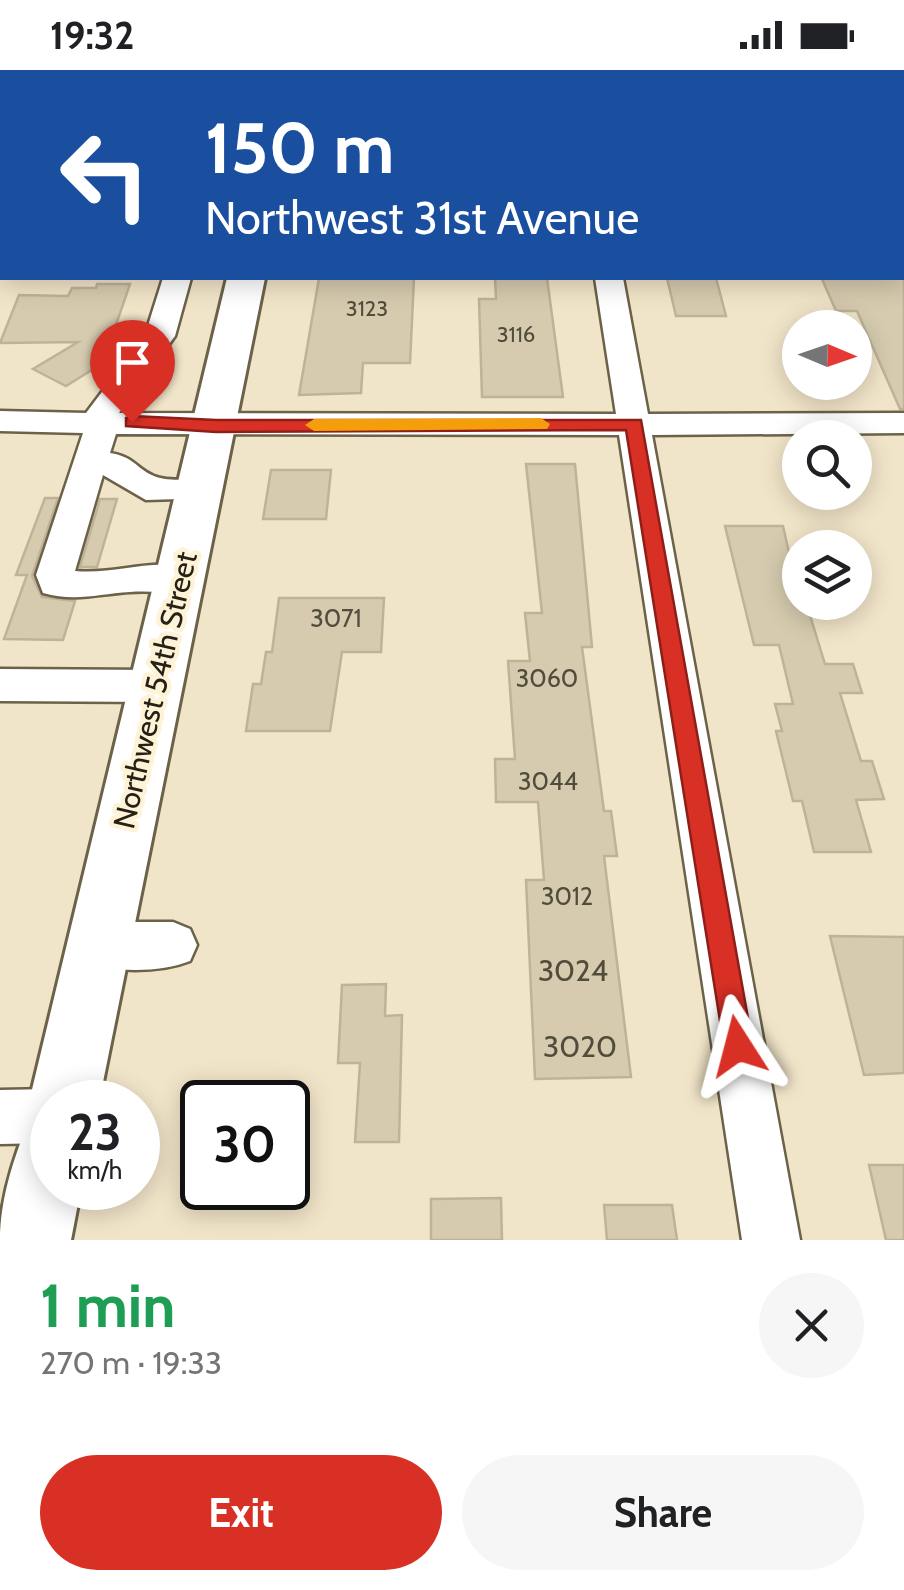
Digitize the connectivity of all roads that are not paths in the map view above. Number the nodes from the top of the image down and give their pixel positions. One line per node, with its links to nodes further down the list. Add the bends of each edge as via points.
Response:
1 (177, 280): 5 (street, via 160,336)
2 (246, 280): 8 (main road, Northwest 54th Street)
3 (609, 280): 7 (street)
4 (0, 421): 5 (street)
5 (100, 421): 8 (street); 9 (street)
6 (904, 422): 7 (street)
7 (634, 424): 8 (street); 21 (street)
8 (216, 426): 10 (main road, Northwest 54th Street)
9 (90, 462): 10 (street, via 121,466 146,488); 11 (street, via 56,582)
10 (201, 490): 11 (main road, Northwest 54th Street)
11 (180, 580): 13 (main road, Northwest 54th Street)
12 (0, 685): 13 (street)
13 (155, 686): 14 (main road, Northwest 54th Street)
14 (98, 945): 15 (street); 16 (main road, Northwest 54th Street)
15 (174, 946)
16 (69, 1080)
17 (0, 1116): 18 (street)
18 (30, 1116)
19 (40, 1210): 20 (main road)
20 (34, 1240)
21 (771, 1240)

